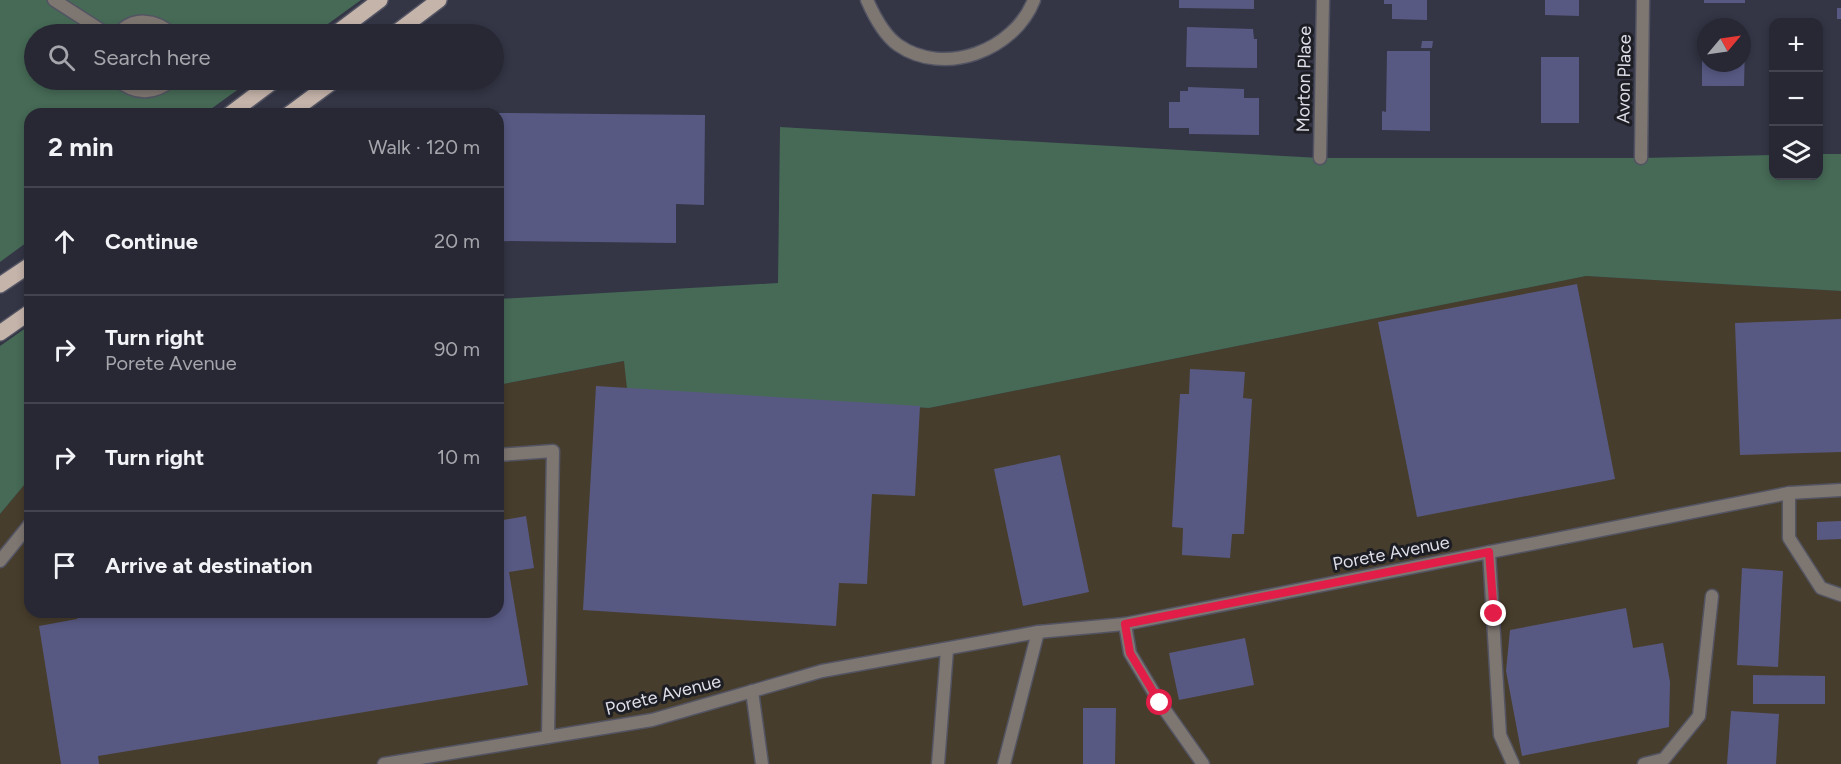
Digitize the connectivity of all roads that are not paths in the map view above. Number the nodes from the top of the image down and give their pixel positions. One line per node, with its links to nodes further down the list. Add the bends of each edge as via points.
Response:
1 (54, 0): 8 (street)
2 (380, 0): 11 (main road)
3 (439, 0): 12 (main road)
4 (867, 0): 5 (street, via 896,44 925,58 942,60 992,47 1020,25)
5 (1034, 0)
6 (1323, 0): 19 (street, Morton Place)
7 (1643, 0): 20 (street, Avon Place)
8 (91, 24)
9 (130, 24): 10 (street)
10 (158, 24)
11 (348, 24)
12 (407, 24)
13 (136, 90): 14 (street)
14 (154, 90)
15 (262, 90): 17 (main road)
16 (322, 90): 18 (main road)
17 (238, 108)
18 (301, 108)
19 (1320, 158)
20 (1641, 158)
21 (24, 269): 22 (main road)
22 (0, 285)
23 (24, 316): 24 (main road)
24 (0, 333)
25 (504, 455): 37 (street, via 553,451)
26 (1841, 490): 27 (street, Porete Avenue)
27 (1789, 493): 29 (street, Porete Avenue); 31 (street, via 1789,537 1821,588)
28 (24, 531): 30 (street)
29 (1489, 552): 33 (street, Porete Avenue); 43 (street, via 1500,735)
30 (0, 561)
31 (1841, 595)
32 (1712, 596): 44 (street, via 1699,716 1664,759)
33 (1125, 624): 34 (street, Porete Avenue); 42 (street, via 1130,653)
34 (1038, 632): 35 (street, Porete Avenue); 41 (street)
35 (947, 650): 36 (street, Porete Avenue, via 822,671); 40 (street)
36 (752, 691): 37 (street, Porete Avenue, via 652,720); 39 (street)
37 (548, 737): 38 (street, Porete Avenue)
38 (384, 764)
39 (762, 764)
40 (938, 764)
41 (1004, 764)
42 (1203, 764)
43 (1513, 764)
44 (1644, 764)

